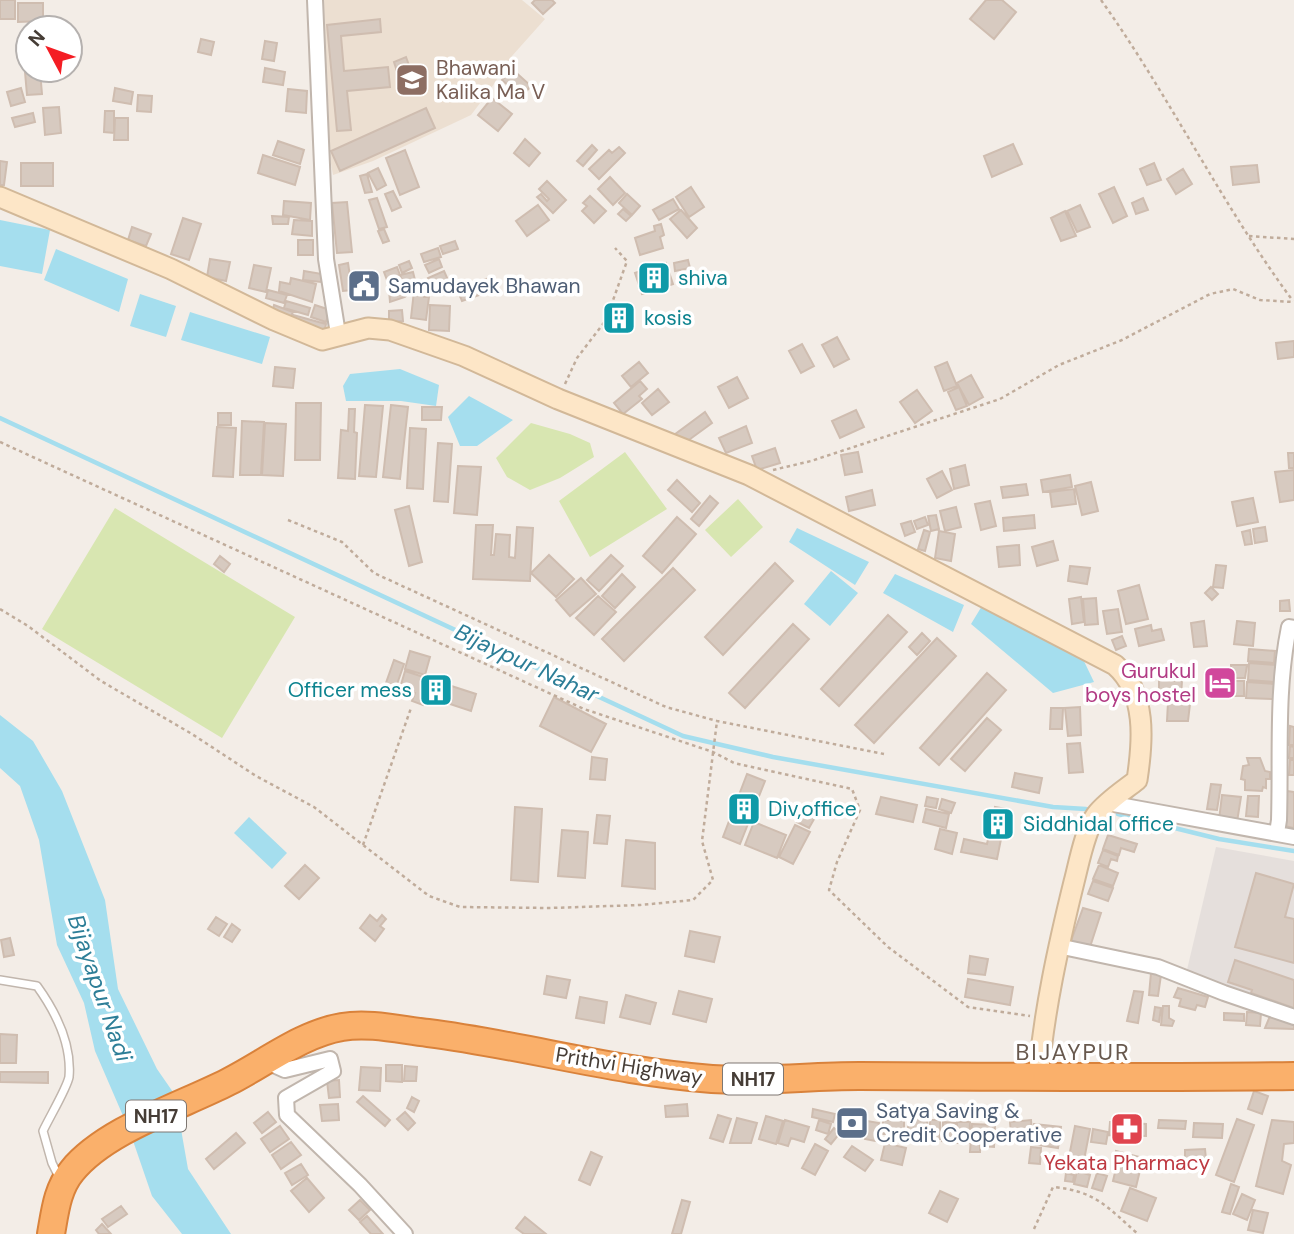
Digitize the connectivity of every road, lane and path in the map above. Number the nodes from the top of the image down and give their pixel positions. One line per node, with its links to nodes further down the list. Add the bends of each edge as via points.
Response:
1 (315, 0): 8 (street, via 325,248)
2 (1101, 0): 4 (path, via 1136,49)
3 (0, 197): 8 (main road, via 171,269 322,340)
4 (1249, 236): 5 (path); 7 (path)
5 (1294, 239)
6 (615, 248): 9 (path, via 627,261 606,320 577,358)
7 (1294, 302): 11 (path, via 1260,300 1233,289 1210,294 1122,340 1059,365 1000,399 811,461)
8 (338, 334): 9 (main road, via 368,328 390,330 464,356)
9 (558, 399): 11 (main road)
10 (0, 442): 17 (path, via 584,709)
11 (749, 475): 19 (main road, via 1103,657 1125,674 1137,698 1141,755 1137,779)
12 (288, 520): 16 (path, via 342,542 374,573 619,687)
13 (0, 609): 22 (path, via 101,681 314,807)
14 (1294, 628): 20 (street, via 1289,627 1286,642)
15 (411, 708): 22 (path)
16 (717, 722): 17 (path); 18 (path)
17 (713, 752): 22 (path, via 702,841 713,880 693,900 627,906 460,907 429,896); 25 (path, via 734,763 852,789 860,810 829,890 888,947 968,1007)
18 (884, 754)
19 (1108, 803): 20 (street); 23 (main road, via 1094,818)
20 (1277, 834): 21 (street)
21 (1294, 837)
22 (363, 845)
23 (1058, 946): 26 (street, via 1158,967); 29 (main road)
24 (0, 980): 30 (lane, via 37,986 55,1011 66,1045 69,1078 43,1131)
25 (1030, 1017)
26 (1294, 1017)
27 (265, 1061): 29 (highway, Prithvi Highway / NH17, via 325,1032 365,1026 714,1079); 30 (highway, Prithvi Highway / NH17, via 142,1122 86,1157); 33 (street, via 285,1070 330,1059 333,1071 286,1098 287,1115)
28 (1294, 1076): 29 (highway, Prithvi Highway / NH17)
29 (1038, 1078)
30 (63, 1184): 32 (highway, Prithvi Highway / NH17)
31 (1034, 1229): 34 (path, via 1053,1187 1076,1189 1098,1199)
32 (51, 1234)
33 (405, 1234)
34 (1138, 1234)

